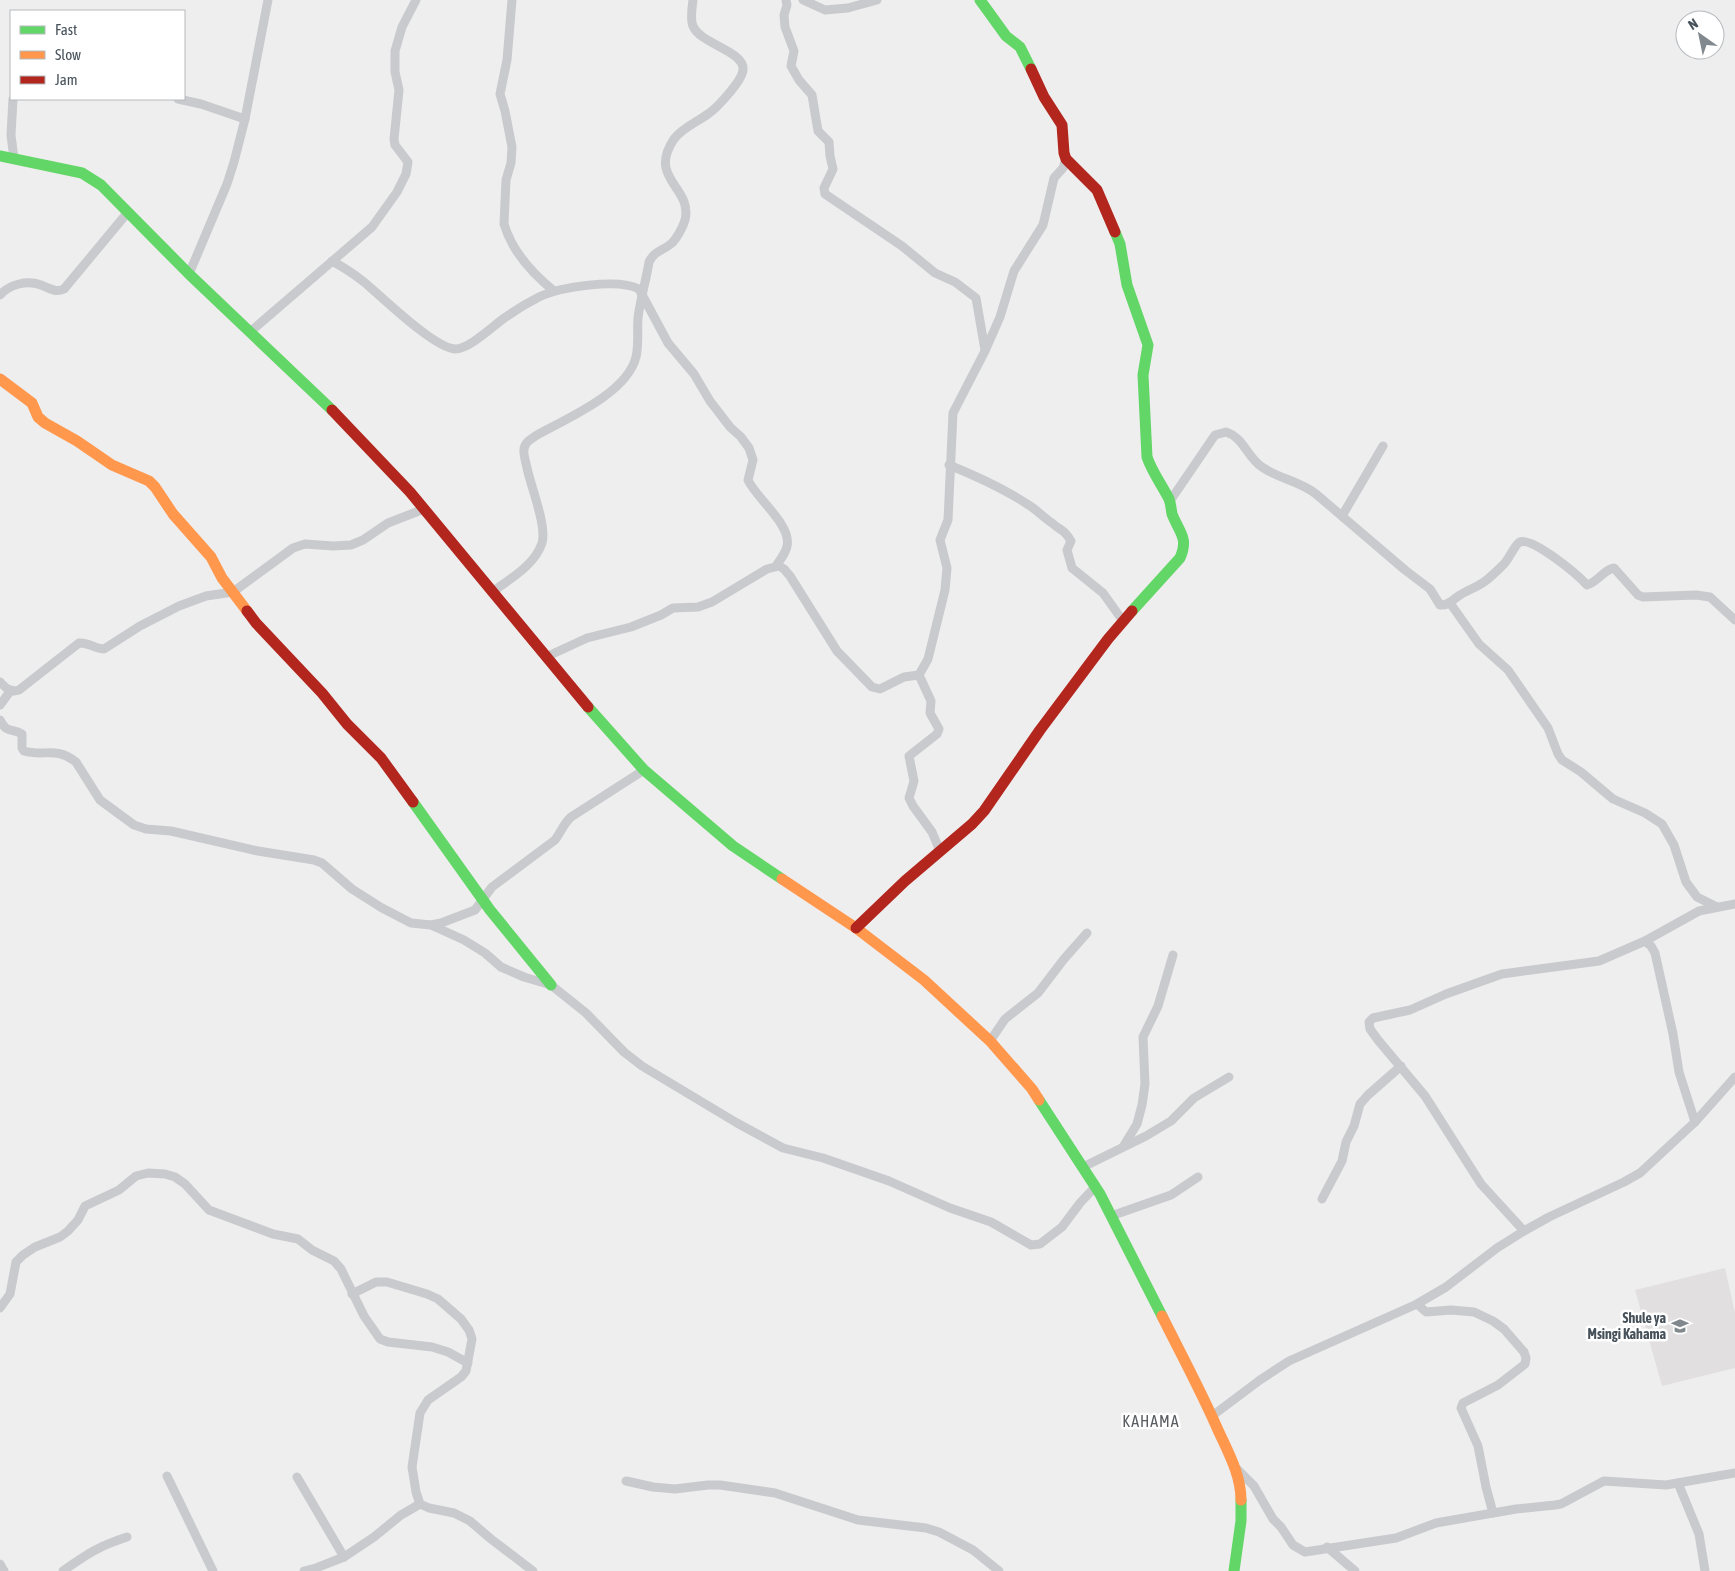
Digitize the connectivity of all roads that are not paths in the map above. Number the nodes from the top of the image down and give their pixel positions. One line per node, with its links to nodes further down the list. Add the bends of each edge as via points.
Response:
1 (268, 0): 11 (street)
2 (416, 0): 16 (street, via 402,27 395,51 399,90 394,139 408,162 406,174 372,228)
3 (512, 0): 18 (street, via 507,60 500,94 512,147 504,224 524,260)
4 (693, 0): 19 (street, via 692,24 696,31 737,57 743,70 739,80 715,109 686,128 667,152 667,174 685,206 685,220 672,243 653,255)
5 (786, 0): 22 (street, via 785,27 794,51 791,66 812,95 818,131 830,144 833,169 824,188 825,194 976,298)
6 (803, 0): 7 (street, via 825,10)
7 (877, 0)
8 (980, 0): 14 (main road, via 1006,36 1020,47 1044,97 1062,125)
9 (13, 100): 13 (street, via 11,135)
10 (183, 100): 11 (street)
11 (245, 119): 17 (street, via 227,184)
12 (0, 156): 13 (main road)
13 (14, 158): 15 (main road, via 82,173 101,184)
14 (1066, 159): 22 (street, via 1054,178 1043,225 1011,277 1000,317); 26 (main road, via 1097,190 1120,244 1127,286 1148,345 1144,375 1147,457 1150,468)
15 (128, 212): 17 (main road); 20 (street, via 64,289 54,291 39,284 26,283 12,286)
16 (332, 261): 18 (street, via 435,340 456,349 465,347 539,297); 21 (street)
17 (189, 274): 21 (main road)
18 (554, 292): 19 (street, via 592,284 620,284 633,285)
19 (643, 294): 29 (street, via 668,343 749,448 753,460 748,480 788,540); 31 (street, via 636,357 619,386 527,441 524,455 543,529 542,543 522,570)
20 (0, 295)
21 (250, 332): 27 (main road, via 334,411)
22 (985, 351): 25 (street, via 953,413)
23 (0, 379): 30 (main road, via 23,395 45,423 112,465 152,484 173,514 211,557)
24 (1383, 446): 28 (street)
25 (949, 465): 34 (street, via 985,480 1064,530 1071,541 1067,550 1072,568 1103,593); 36 (street, via 948,520 940,540 948,568 945,590 928,659)
26 (1170, 500): 28 (street, via 1215,435 1226,432 1237,438 1262,468 1306,487); 34 (main road, via 1184,540 1182,555)
27 (424, 509): 30 (street, via 388,523 351,545 306,544 293,548); 31 (main road)
28 (1342, 516): 32 (street, via 1430,589 1440,605)
29 (776, 566): 35 (street, via 712,602 698,607 673,608 631,628 587,638); 36 (street, via 784,568 838,651 872,687 880,689 904,677)
30 (233, 592): 38 (street, via 206,596 179,606 104,649 79,643 19,690); 43 (main road, via 256,624 381,758)
31 (492, 592): 35 (main road)
32 (1450, 603): 33 (street, via 1483,582 1522,542 1552,555 1587,585 1614,568 1638,595 1648,598 1710,597); 45 (street, via 1480,644 1508,670 1548,728 1562,760 1613,799 1662,824 1674,846 1686,882 1697,897)
33 (1735, 620)
34 (1123, 621): 42 (main road, via 1040,730 984,811)
35 (546, 656): 41 (main road)
36 (919, 675): 42 (street, via 932,701 930,713 939,729 909,756 914,781 910,798)
37 (0, 682): 38 (street)
38 (11, 690): 39 (street)
39 (0, 705)
40 (0, 720): 46 (street, via 9,731 22,734 24,750 58,753 76,762 100,800 134,824 146,829 171,831 314,860 382,908 411,923)
41 (644, 770): 43 (street, via 571,817 556,840); 47 (main road, via 733,846)
42 (940, 851): 47 (main road)
43 (482, 898): 46 (street, via 475,910); 51 (main road)
44 (1735, 904): 45 (street)
45 (1718, 907): 49 (street, via 1691,914)
46 (431, 925): 51 (street, via 464,940 501,966)
47 (856, 928): 52 (main road, via 924,980)
48 (1087, 933): 52 (street, via 1038,993 1005,1019)
49 (1645, 941): 53 (street, via 1595,962 1502,974 1410,1010 1373,1018 1369,1022 1370,1029); 56 (street, via 1656,953 1678,1072)
50 (1173, 956): 57 (street, via 1158,1006 1143,1037 1144,1084 1138,1124)
51 (551, 985): 60 (street, via 642,1066 783,1148 889,1181 990,1222 1031,1245 1040,1244 1062,1227)
52 (990, 1041): 58 (main road, via 1032,1089)
53 (1401, 1066): 61 (street, via 1360,1104 1342,1161); 63 (street, via 1425,1096 1481,1184)
54 (1229, 1077): 57 (street, via 1194,1098 1172,1121)
55 (1735, 1077): 56 (street)
56 (1695, 1122): 63 (street, via 1640,1172)
57 (1123, 1147): 58 (street)
58 (1083, 1167): 60 (main road)
59 (1198, 1177): 62 (street, via 1171,1195)
60 (1095, 1187): 62 (main road)
61 (1322, 1199)
62 (1111, 1216): 68 (main road)
63 (1524, 1231): 65 (street, via 1446,1287)
64 (352, 1294): 66 (street, via 341,1268 298,1239 273,1234 210,1210 175,1177 148,1173 136,1176 120,1190 84,1206 68,1231 23,1255 16,1262 10,1294); 67 (street, via 380,1339 432,1347); 67 (street, via 376,1282 387,1282 438,1299 469,1330 472,1339)
65 (1416, 1304): 68 (street, via 1289,1361); 76 (street, via 1426,1312 1474,1312 1504,1329 1524,1352 1525,1364 1498,1385 1462,1405 1478,1446)
66 (0, 1308)
67 (468, 1363): 75 (street, via 466,1371 428,1400 420,1413 412,1467)
68 (1212, 1416): 69 (main road)
69 (1235, 1467): 78 (street, via 1254,1486 1273,1520 1293,1545 1305,1552); 87 (main road, via 1241,1491 1241,1521)
70 (1735, 1473): 74 (street)
71 (167, 1476): 83 (street)
72 (297, 1477): 79 (street)
73 (626, 1480): 86 (street, via 675,1489 720,1485 775,1494 858,1520 926,1528 973,1550)
74 (1678, 1483): 76 (street, via 1654,1485 1604,1481 1561,1504); 89 (street, via 1700,1534)
75 (420, 1504): 79 (street); 85 (street, via 470,1521)
76 (1493, 1513): 78 (street, via 1436,1523 1396,1538)
77 (127, 1537): 82 (street, via 105,1544)
78 (1327, 1547): 88 (street)
79 (344, 1557): 84 (street)
80 (0, 1564): 81 (street)
81 (4, 1571)
82 (63, 1571)
83 (213, 1571)
84 (304, 1571)
85 (533, 1571)
86 (999, 1571)
87 (1234, 1571)
88 (1356, 1571)
89 (1705, 1571)

